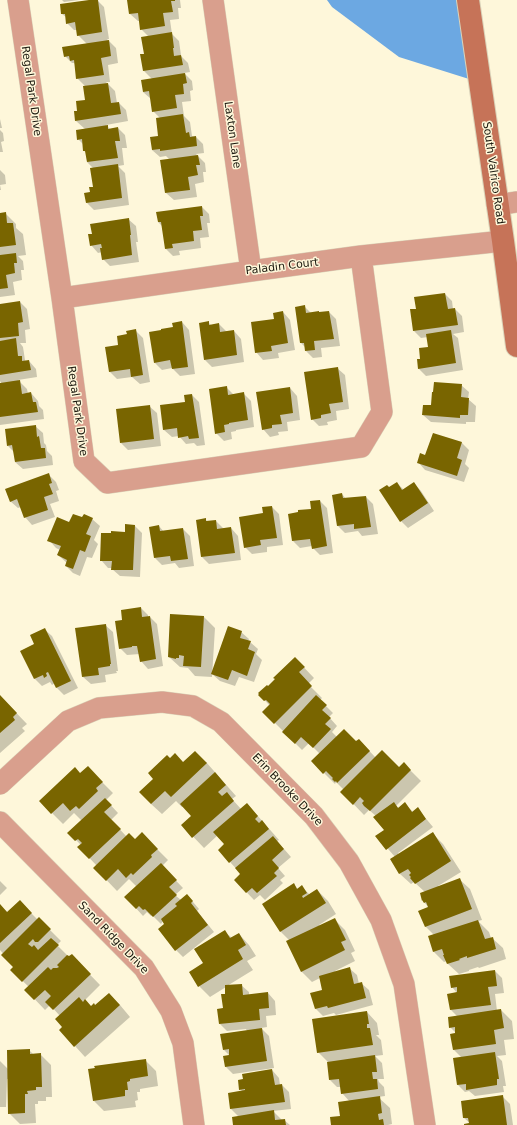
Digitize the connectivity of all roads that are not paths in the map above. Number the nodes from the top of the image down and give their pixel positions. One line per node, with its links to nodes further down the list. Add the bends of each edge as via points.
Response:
1 (18, 0): 8 (street, Regal Park Drive)
2 (214, 0): 7 (street, Laxton Lane)
3 (468, 0): 4 (street, South Valrico Road)
4 (507, 203): 5 (street, South Valrico Road)
5 (503, 241): 6 (street, Paladin Court); 9 (street, South Valrico Road)
6 (361, 256): 7 (street, Paladin Court); 8 (street, Regal Park Drive, via 382,412 361,447 107,483 84,461)
7 (251, 270): 8 (street, Paladin Court)
8 (62, 298)
9 (517, 346)
10 (0, 784): 13 (street, Erin Brooke Drive, via 68,721 99,708 162,702 193,706 222,722 314,816 349,862 381,920 404,984)
11 (0, 822): 12 (street, Sand Ridge Drive, via 144,968 171,1011 183,1044)
12 (194, 1125)
13 (425, 1125)

